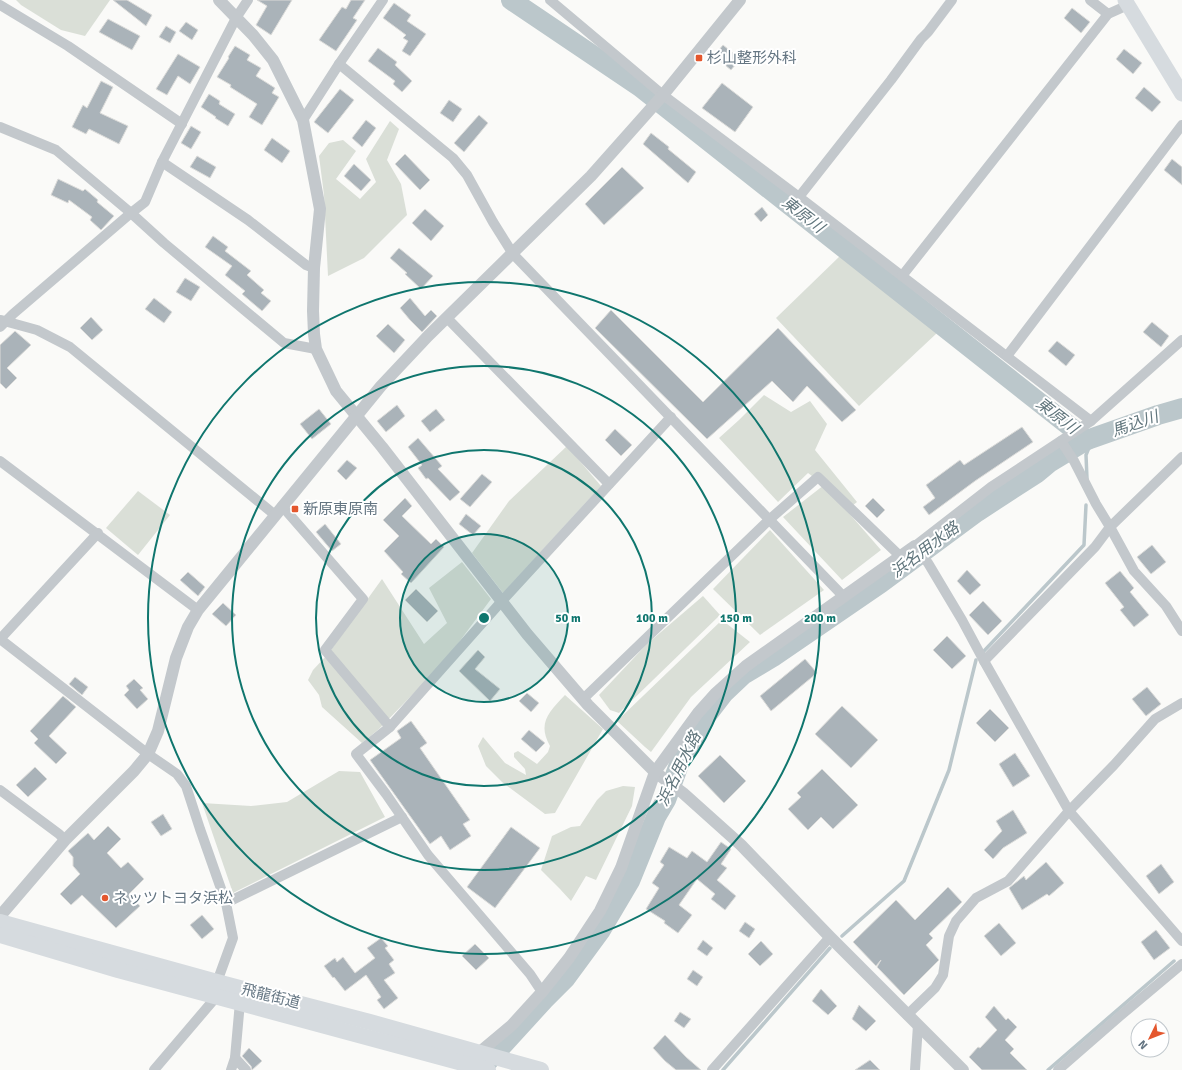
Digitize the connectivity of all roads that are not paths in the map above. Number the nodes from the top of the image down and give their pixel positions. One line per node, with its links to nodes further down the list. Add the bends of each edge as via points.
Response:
1 (219, 0): 11 (street)
2 (248, 0): 11 (street)
3 (383, 0): 12 (street)
4 (740, 0): 14 (street)
5 (952, 0): 20 (street)
6 (1090, 0): 10 (street)
7 (554, 1): 14 (street)
8 (1126, 1): 10 (street); 13 (main road)
9 (0, 6): 16 (street, via 68,46)
10 (1108, 14): 24 (street)
11 (236, 18): 15 (street, via 273,60); 16 (street)
12 (339, 64): 15 (street); 22 (street, via 453,158 467,175)
13 (1182, 94)
14 (663, 95): 20 (street); 22 (street, via 591,176)
15 (303, 120): 23 (street, via 320,209)
16 (182, 124): 19 (street)
17 (1182, 124): 29 (street)
18 (0, 127): 21 (street, via 56,150)
19 (162, 162): 21 (street, via 145,202); 23 (street)
20 (799, 197): 24 (street)
21 (131, 212): 26 (street); 28 (street, via 164,243 284,343)
22 (513, 254): 25 (street); 31 (street)
23 (314, 268): 28 (street, via 313,312)
24 (902, 276): 29 (street)
25 (447, 318): 30 (street, via 381,386); 36 (street)
26 (2, 323): 37 (street, via 37,330 70,347)
27 (1182, 340): 32 (street)
28 (316, 349): 30 (street, via 336,390)
29 (1007, 356): 32 (street)
30 (356, 416): 37 (street); 44 (street)
31 (671, 417): 36 (street); 38 (street)
32 (1091, 421): 33 (street)
33 (1063, 445): 39 (street); 41 (street, via 1043,452 991,488)
34 (1182, 457): 39 (street)
35 (0, 461): 40 (street)
36 (610, 484): 44 (street)
37 (279, 511): 45 (street); 51 (street, via 364,599 325,650)
38 (770, 520): 42 (street, via 818,477); 43 (street); 49 (street)
39 (1110, 527): 46 (street, via 1134,571 1166,606); 48 (street, via 1095,547)
40 (98, 533): 45 (street); 47 (street)
41 (917, 549): 42 (street); 48 (street, via 928,563)
42 (900, 556): 43 (street)
43 (844, 597): 53 (street, via 746,666 715,694 698,713)
44 (501, 602): 49 (street); 51 (street)
45 (198, 610): 52 (street, via 176,658 158,731)
46 (1182, 631)
47 (0, 639): 52 (street)
48 (984, 661): 55 (street)
49 (583, 700): 53 (street)
50 (1182, 703): 55 (street, via 1155,720)
51 (390, 727): 56 (street, via 356,754)
52 (148, 754): 57 (street); 58 (street, via 177,774 186,786)
53 (659, 775): 62 (street, via 741,845); 66 (street, via 600,910 569,958)
54 (0, 790): 57 (street)
55 (1069, 811): 63 (street); 68 (street, via 1008,880 976,898 956,921 949,936 943,976 935,988)
56 (402, 817): 58 (street); 66 (street, via 428,855 530,974)
57 (65, 840): 59 (street)
58 (226, 903): 65 (street, via 233,938)
59 (0, 916)
60 (0, 922): 65 (highway, 飛龍街道)
61 (0, 935): 65 (highway, 飛龍街道, via 118,970)
62 (830, 937): 68 (street); 76 (street)
63 (1182, 941)
64 (1182, 964): 79 (street)
65 (217, 989): 67 (highway, 飛龍街道); 71 (highway, 飛龍街道, via 370,1022); 72 (street)
66 (542, 992): 71 (street)
67 (240, 1002): 70 (street); 71 (highway, 飛龍街道, via 357,1036)
68 (907, 1015): 69 (street)
69 (918, 1025): 77 (street); 78 (street)
70 (235, 1058): 73 (street); 74 (street)
71 (476, 1063): 75 (highway, 飛龍街道, via 513,1062)
72 (154, 1070)
73 (231, 1070)
74 (246, 1070)
75 (541, 1070)
76 (712, 1070)
77 (915, 1070)
78 (963, 1070)
79 (1058, 1070)

